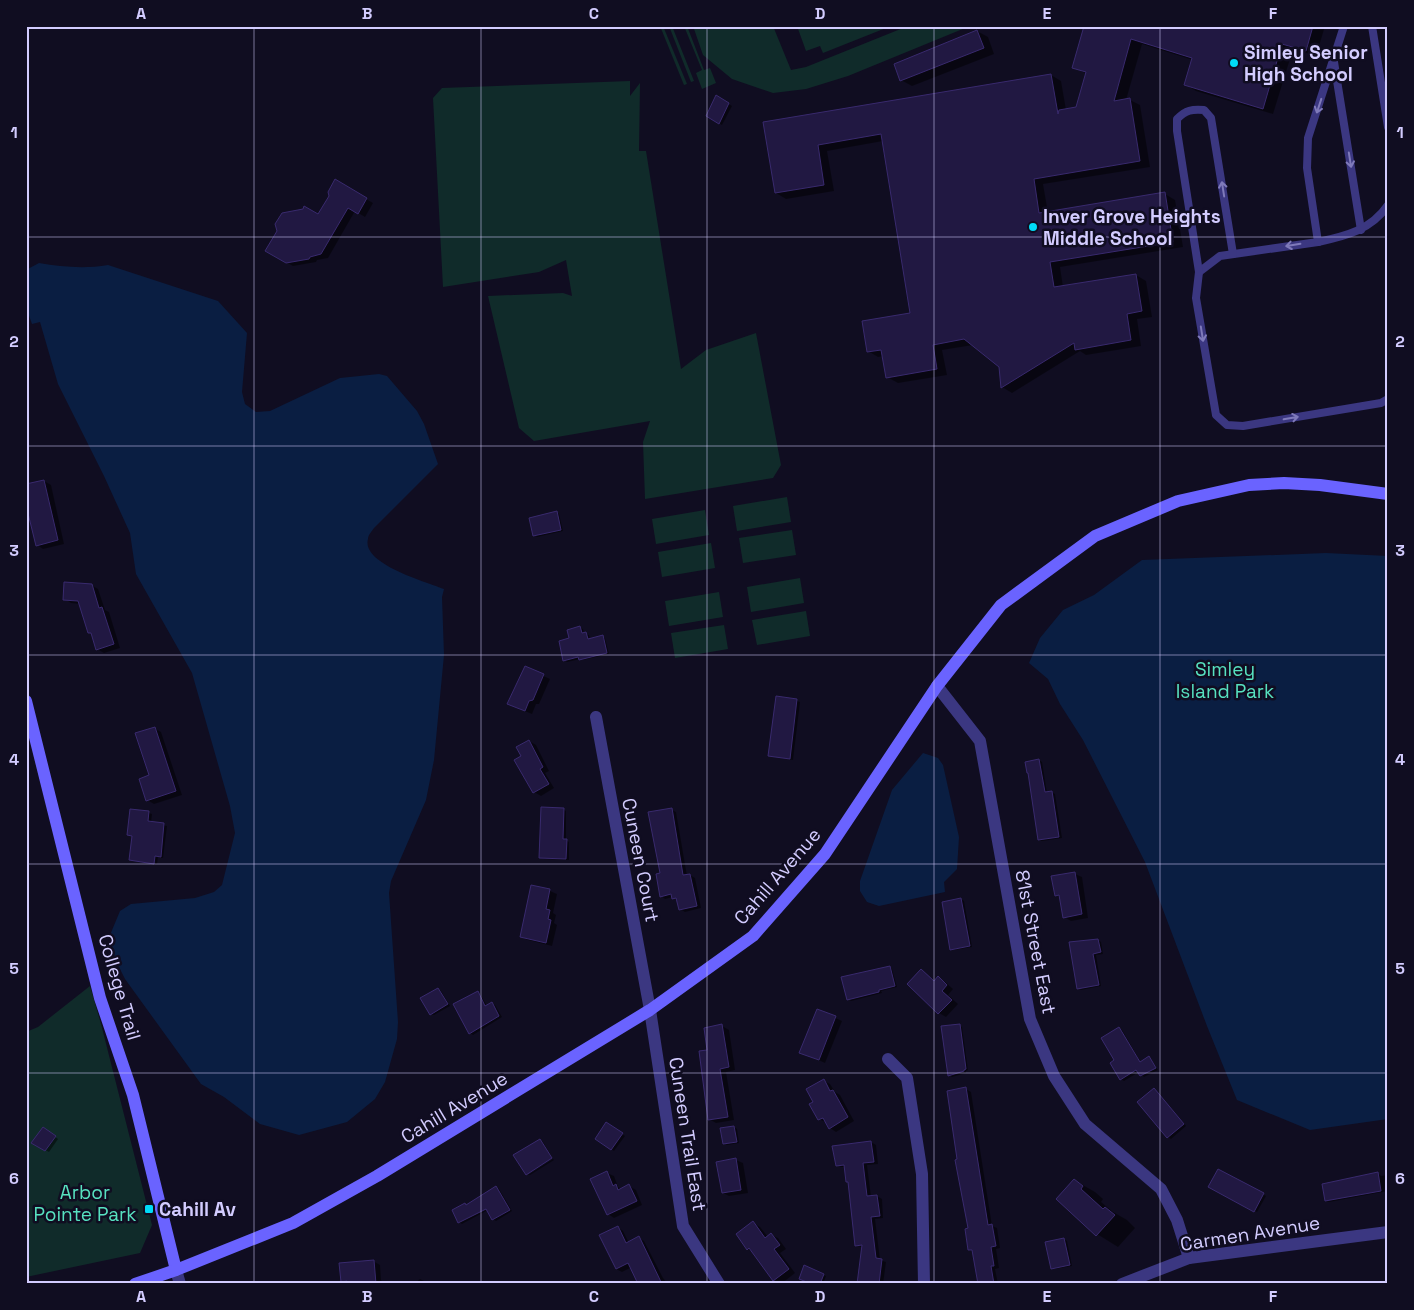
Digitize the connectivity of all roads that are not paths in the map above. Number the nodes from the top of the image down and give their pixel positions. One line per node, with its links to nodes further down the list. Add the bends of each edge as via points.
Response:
1 (1344, 26): 3 (lane)
2 (1372, 26): 4 (lane)
3 (1333, 60): 6 (lane, one-way to 6); 7 (lane, one-way to 7, via 1308,138 1307,168)
4 (1388, 127)
5 (1388, 205): 6 (lane, via 1381,215)
6 (1361, 230): 7 (lane)
7 (1318, 242): 8 (lane, one-way to 8)
8 (1233, 254): 9 (lane, via 1220,256); 9 (lane, one-way to 9, via 1211,118 1204,110 1184,112 1177,119 1177,131)
9 (1199, 272): 10 (lane, one-way to 10, via 1196,298 1216,415 1227,425 1243,426)
10 (1388, 400)
11 (1388, 494): 12 (street, Cahill Avenue, via 1320,485 1249,485 1178,501 1094,536 1000,605)
12 (937, 686): 15 (street, Cahill Avenue, via 826,854 753,936); 18 (street, 81st Street East, via 980,741 1030,1019 1054,1076 1085,1124 1161,1189 1177,1220)
13 (26, 701): 19 (street, College Trail, via 100,998 133,1095)
14 (596, 717): 15 (street, Cuneen Court)
15 (650, 1010): 19 (street, Cahill Avenue, via 377,1176 293,1223); 22 (street, Cuneen Trail East, via 684,1226)
16 (888, 1059): 23 (street, via 907,1078 922,1174)
17 (1388, 1232): 18 (street, Carmen Avenue)
18 (1189, 1258): 24 (street, Carmen Avenue)
19 (176, 1270): 20 (street, Cahill Avenue); 21 (street, College Trail)
20 (135, 1284)
21 (180, 1284)
22 (719, 1284)
23 (924, 1284)
24 (1122, 1284)

